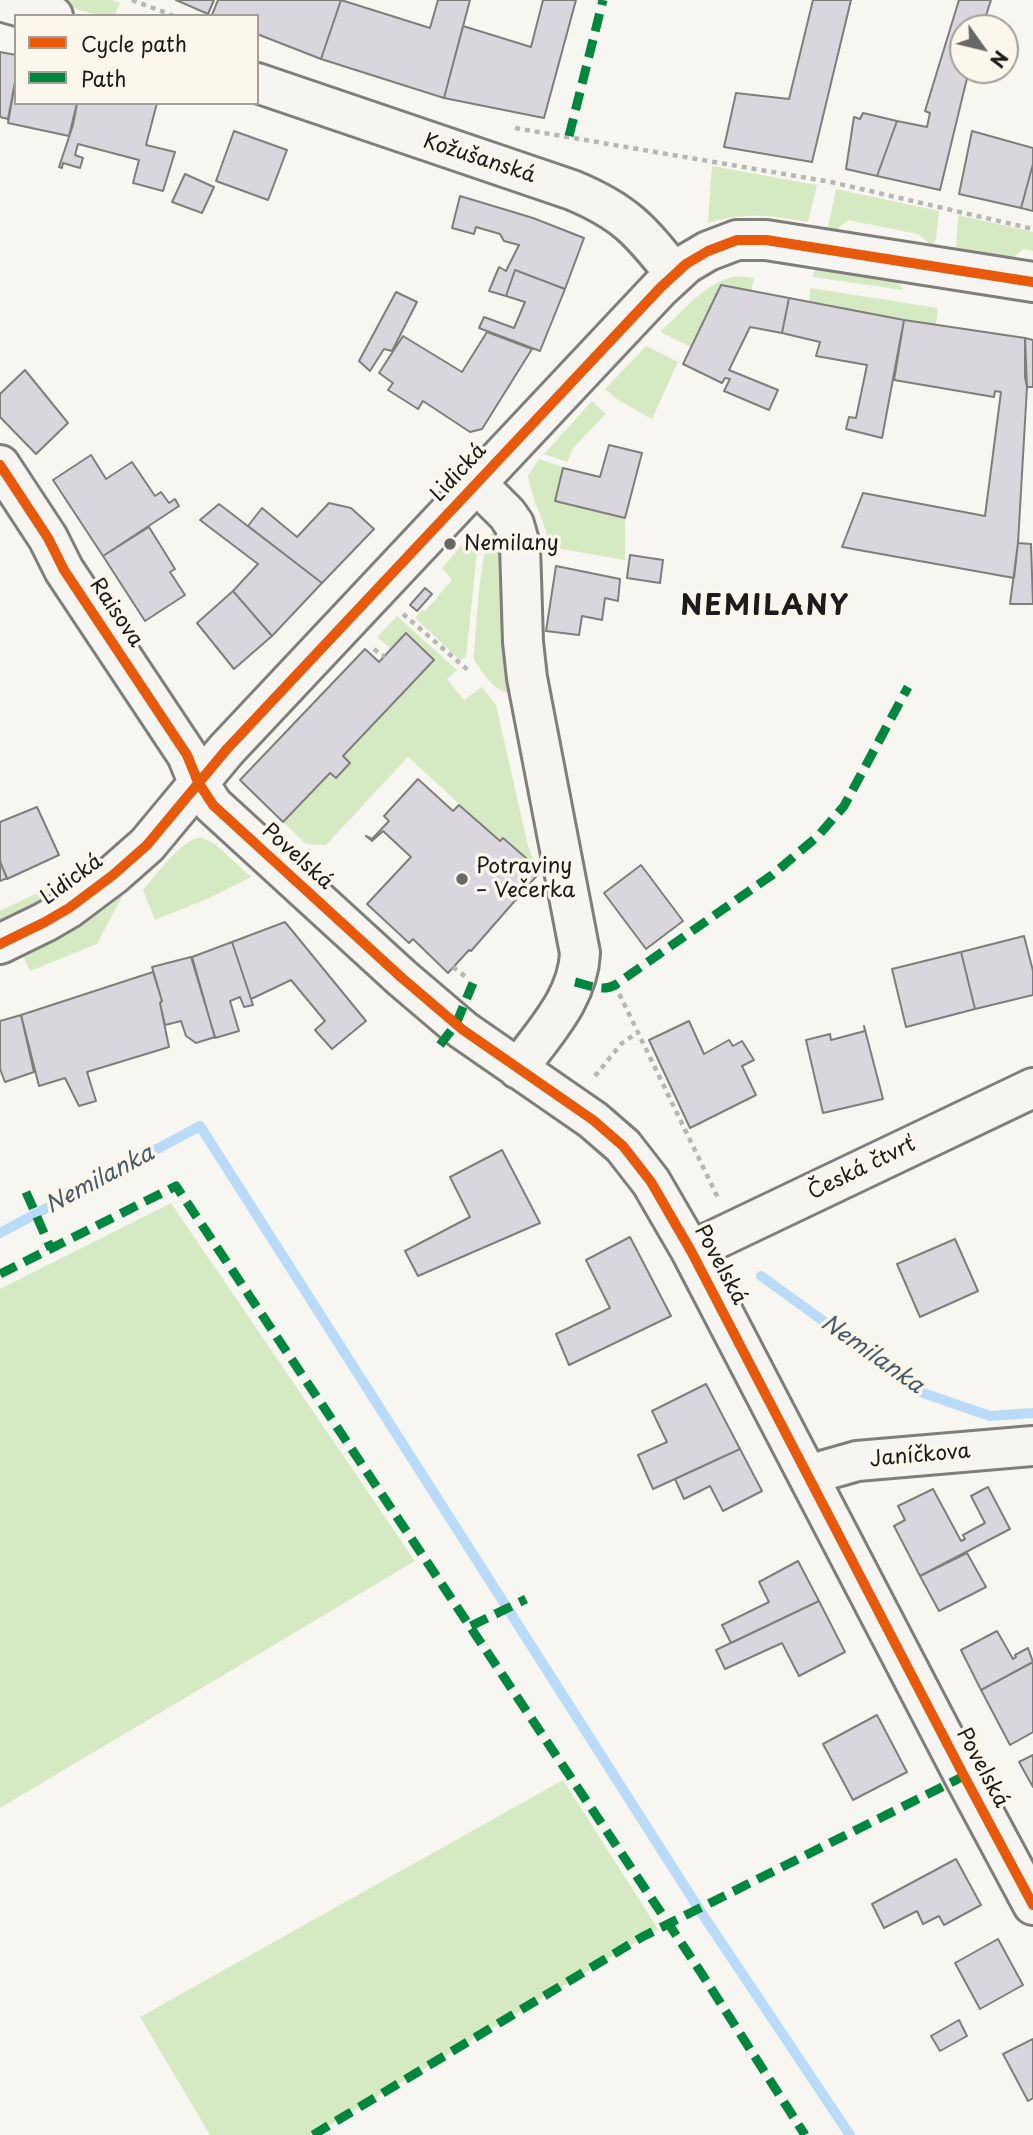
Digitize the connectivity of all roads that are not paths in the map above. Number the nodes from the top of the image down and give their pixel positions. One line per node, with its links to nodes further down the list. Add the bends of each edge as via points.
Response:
1 (0, 1): 2 (street)
2 (46, 14)
3 (259, 84): 4 (street, Kožušanská, via 602,202 627,219)
4 (675, 274): 5 (street, Lidická, via 718,246 758,239); 7 (street, Lidická)
5 (1033, 282)
6 (0, 465): 8 (street, Raisova, via 187,755)
7 (476, 482): 8 (street, Lidická); 10 (street, via 514,524 520,545 527,678 579,953 573,990)
8 (198, 782): 9 (street, Lidická, via 146,845 113,875 58,915); 10 (street, Povelská, via 226,819 392,969 463,1030)
9 (0, 944)
10 (518, 1069): 12 (street, Povelská, via 624,1146)
11 (1033, 1088): 12 (street, Česká čtvrť)
12 (691, 1251): 14 (street, Povelská)
13 (1033, 1446): 14 (street, Janíčkova, via 857,1461)
14 (808, 1475): 15 (street, Povelská)
15 (1033, 1905)

